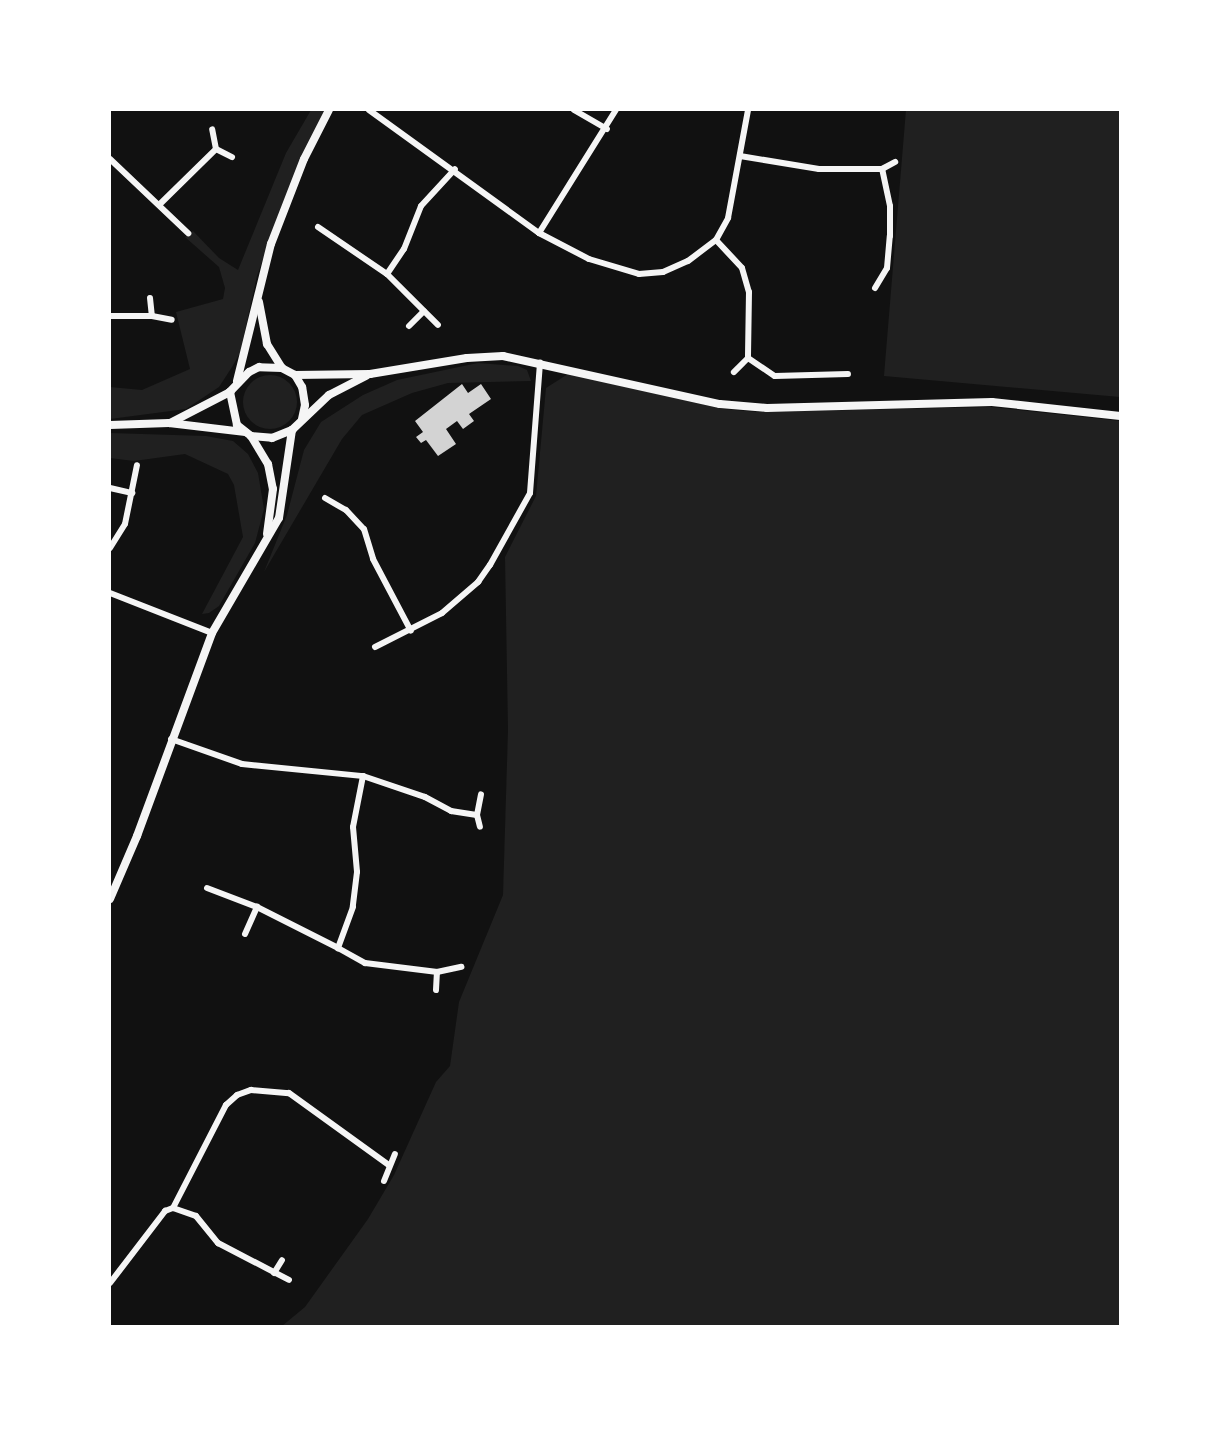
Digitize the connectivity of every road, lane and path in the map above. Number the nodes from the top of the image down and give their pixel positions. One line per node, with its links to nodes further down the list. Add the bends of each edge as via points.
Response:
1 (329, 110): 23 (street, via 288,198 263,270)
2 (369, 110): 13 (street)
3 (574, 110): 7 (street)
4 (616, 110): 7 (street)
5 (748, 110): 9 (street)
6 (212, 129): 8 (street)
7 (607, 129): 18 (street)
8 (216, 149): 10 (street); 15 (street)
9 (740, 156): 14 (street, via 819,169); 19 (street, via 728,218)
10 (232, 157)
11 (110, 159): 15 (street)
12 (895, 162): 14 (street)
13 (454, 169): 18 (street); 20 (street, via 421,206 404,249)
14 (882, 169): 21 (street, via 890,206 890,236 887,268)
15 (160, 204): 17 (street)
16 (318, 227): 20 (street)
17 (188, 233)
18 (539, 233): 19 (street, via 589,259 639,274 663,272 688,261)
19 (716, 240): 30 (street, via 742,268 749,292)
20 (387, 274): 24 (street)
21 (875, 288)
22 (150, 297): 26 (street)
23 (258, 298): 32 (street, via 267,344); 37 (street)
24 (424, 311): 28 (street); 29 (street)
25 (110, 316): 26 (street)
26 (152, 316): 27 (street)
27 (172, 320)
28 (438, 325)
29 (409, 326)
30 (748, 358): 33 (street); 35 (street, via 775,376)
31 (541, 362): 34 (street, via 503,356 467,358); 39 (street, via 720,404 767,408 992,402); 52 (street, via 530,493 478,582 442,613)
32 (282, 368): 36 (street); 37 (street, via 259,367)
33 (734, 372)
34 (370, 374): 36 (street); 40 (street, via 329,395)
35 (848, 374)
36 (295, 375): 40 (street, via 305,396)
37 (237, 382): 38 (street)
38 (230, 392): 41 (street); 44 (street, via 232,414)
39 (1120, 416)
40 (302, 419): 43 (street)
41 (170, 423): 42 (street); 44 (street)
42 (110, 425)
43 (292, 430): 44 (street, via 272,438); 49 (street, via 279,518)
44 (248, 434): 49 (street, via 268,464 273,489)
45 (137, 465): 47 (street)
46 (110, 488): 47 (street)
47 (132, 493): 50 (street, via 124,524)
48 (325, 498): 52 (street, via 346,510 364,529 373,560)
49 (267, 537): 53 (street)
50 (110, 548)
51 (110, 593): 53 (street)
52 (411, 631): 54 (street)
53 (212, 633): 55 (street)
54 (375, 647)
55 (170, 739): 56 (street, via 242,764); 61 (street, via 137,836)
56 (363, 776): 58 (street, via 425,797 451,811); 64 (street, via 353,827 357,872 353,907)
57 (481, 794): 58 (street)
58 (477, 815): 59 (street)
59 (480, 827)
60 (207, 888): 62 (street)
61 (110, 899)
62 (257, 908): 63 (street); 64 (street)
63 (245, 934)
64 (338, 948): 66 (street, via 365,963)
65 (461, 967): 66 (street)
66 (437, 972): 67 (street)
67 (436, 990)
68 (395, 1154): 69 (street)
69 (389, 1165): 70 (street); 71 (street, via 289,1093 251,1090 226,1105)
70 (384, 1181)
71 (173, 1208): 73 (street, via 196,1216 218,1243); 75 (street, via 165,1211)
72 (282, 1260): 73 (street)
73 (274, 1273): 74 (street)
74 (289, 1280)
75 (110, 1283)

